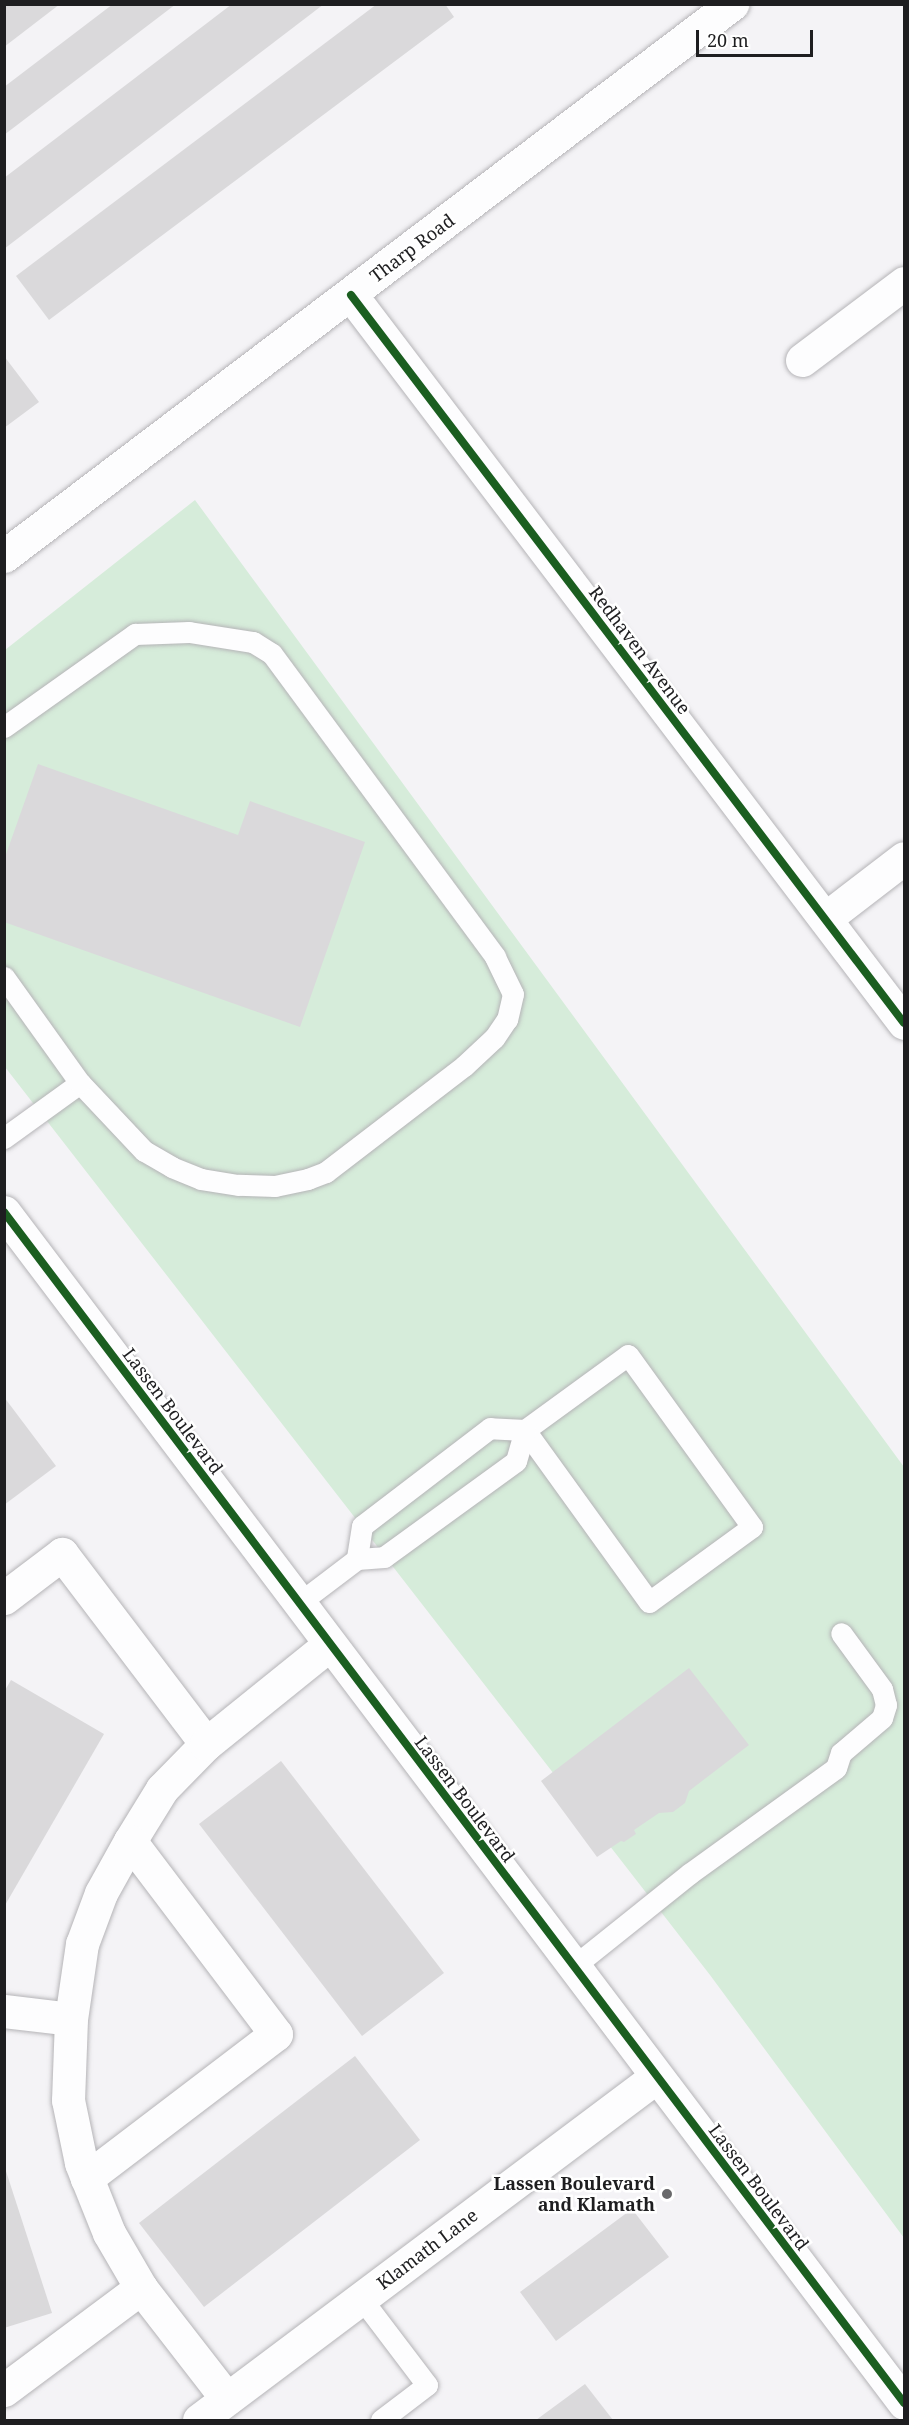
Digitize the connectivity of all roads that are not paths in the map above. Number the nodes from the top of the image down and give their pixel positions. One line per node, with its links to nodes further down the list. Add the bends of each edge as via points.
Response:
1 (732, 4): 3 (street, Tharp Road)
2 (904, 283): 4 (street)
3 (351, 295): 5 (street, Tharp Road); 8 (street, Redhaven Avenue)
4 (802, 360)
5 (4, 556)
6 (4, 727): 11 (lane, via 135,634 189,632 253,642 272,654 495,957 513,994 507,1019 494,1038 464,1066 326,1172 275,1186 201,1179 172,1167 144,1151)
7 (904, 858): 8 (street)
8 (826, 918): 10 (street, Redhaven Avenue)
9 (4, 977): 11 (lane)
10 (904, 1023)
11 (80, 1083): 12 (lane)
12 (4, 1138)
13 (4, 1212): 17 (street, Lassen Boulevard)
14 (525, 1430): 14 (lane, via 628,1355 752,1527 650,1602); 15 (lane, via 516,1461 384,1557); 15 (lane, via 490,1428 362,1526)
15 (357, 1559): 17 (lane)
16 (4, 1598): 20 (street, via 62,1554)
17 (299, 1603): 19 (street, Lassen Boulevard)
18 (841, 1633): 22 (lane, via 882,1689 886,1705 882,1718 841,1752 836,1768 689,1874)
19 (330, 1644): 20 (street); 22 (street, Lassen Boulevard)
20 (206, 1744): 21 (street, via 162,1789)
21 (130, 1841): 24 (street, via 100,1893 82,1944); 26 (street, via 276,2034)
22 (573, 1967): 25 (street, Lassen Boulevard)
23 (4, 2011): 24 (street)
24 (71, 2019): 26 (street, via 68,2100)
25 (656, 2077): 28 (street, Klamath Lane); 31 (street, Lassen Boulevard)
26 (87, 2178): 27 (street, via 109,2233)
27 (141, 2288): 29 (street); 30 (street)
28 (361, 2298): 30 (street, Klamath Lane); 33 (lane, via 427,2385)
29 (4, 2390)
30 (227, 2399): 32 (street, Klamath Lane)
31 (904, 2403)
32 (199, 2421)
33 (381, 2421)

